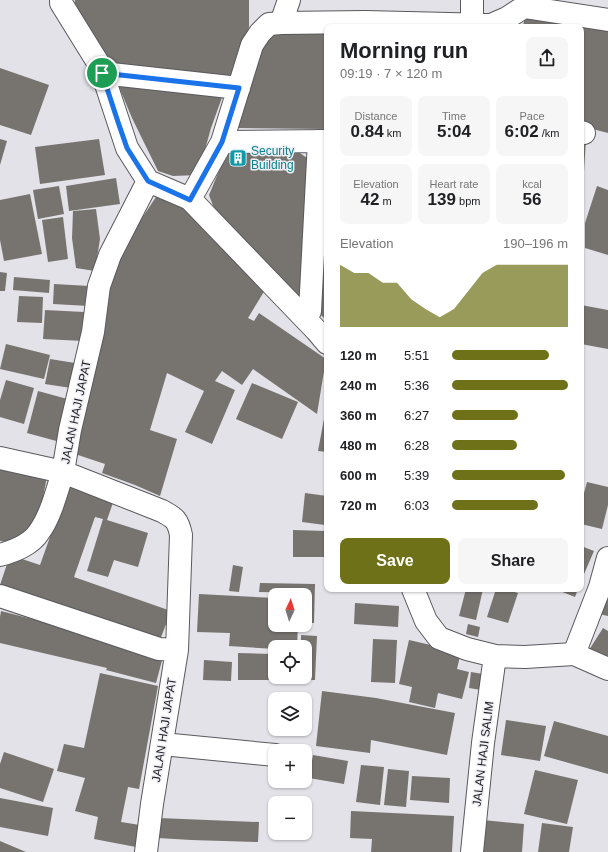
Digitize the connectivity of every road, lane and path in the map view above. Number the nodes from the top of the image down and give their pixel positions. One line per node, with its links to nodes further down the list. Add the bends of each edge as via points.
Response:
1 (61, 0): 10 (street)
2 (289, 0): 6 (street)
3 (472, 0): 8 (street)
4 (527, 4): 5 (street); 9 (street)
5 (608, 20)
6 (281, 23): 7 (street); 11 (street, via 269,24 252,45)
7 (436, 24)
8 (472, 24)
9 (493, 24)
10 (102, 73): 11 (street); 14 (street, via 127,148)
11 (239, 88): 13 (street)
12 (323, 141): 13 (street); 16 (street)
13 (222, 142): 15 (street)
14 (148, 181): 15 (street); 18 (street, JALAN HAJI JAPAT, via 110,255 100,286 94,332 72,424)
15 (190, 200): 16 (street)
16 (320, 329)
17 (0, 458): 18 (street)
18 (64, 472): 19 (street, via 48,517 39,533 27,544); 23 (street, JALAN HAJI JAPAT, via 162,511 178,524 181,534)
19 (0, 555)
20 (608, 558): 24 (street, via 600,587)
21 (415, 592): 25 (street, via 426,621 439,638)
22 (0, 596): 23 (street, via 159,649)
23 (177, 650): 27 (street, JALAN HAJI JAPAT)
24 (574, 654): 25 (street); 26 (street)
25 (495, 656): 30 (street, JALAN HAJI SALIM)
26 (608, 669)
27 (162, 744): 28 (street); 29 (street, JALAN HAJI JAPAT)
28 (268, 754)
29 (146, 852)
30 (472, 852)

